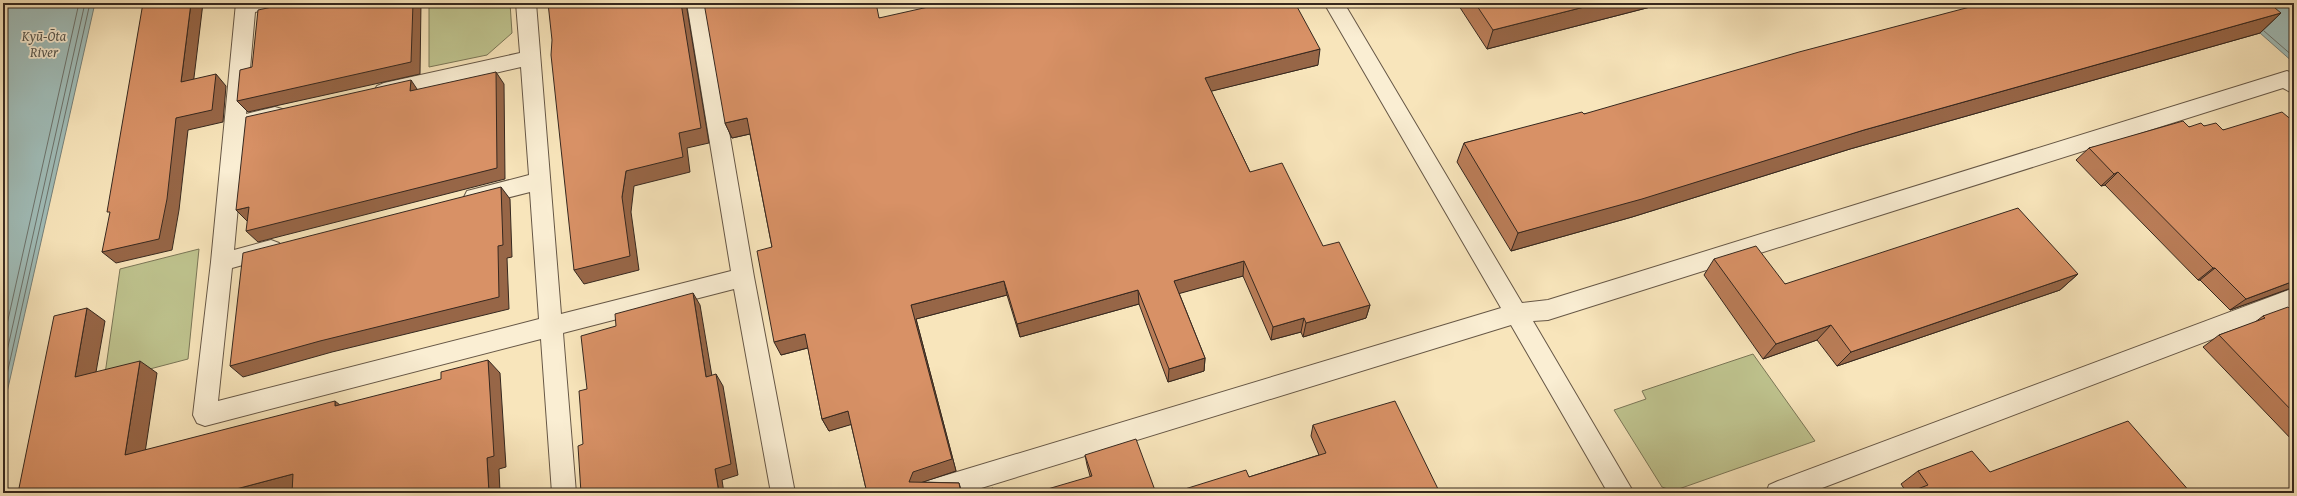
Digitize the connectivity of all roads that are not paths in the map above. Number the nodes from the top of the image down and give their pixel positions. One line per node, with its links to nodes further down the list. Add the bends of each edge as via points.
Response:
1 (266, 3): 5 (street)
2 (526, 3): 6 (street)
3 (697, 3): 15 (street)
4 (1334, 3): 17 (street)
5 (246, 5): 10 (street)
6 (530, 58): 8 (street); 11 (street)
7 (2294, 86): 17 (street, via 2287,80 1548,310)
8 (367, 94)
9 (297, 110): 10 (street)
10 (235, 124): 14 (street)
11 (540, 180): 12 (street); 18 (street)
12 (456, 202)
13 (290, 244): 14 (street)
14 (222, 262): 18 (street, via 205,415)
15 (743, 277): 18 (street); 20 (street)
16 (2294, 298): 23 (street)
17 (1518, 313): 21 (street); 22 (street)
18 (552, 327): 19 (street)
19 (564, 493)
20 (783, 493)
21 (927, 493)
22 (1622, 493)
23 (1778, 493)

